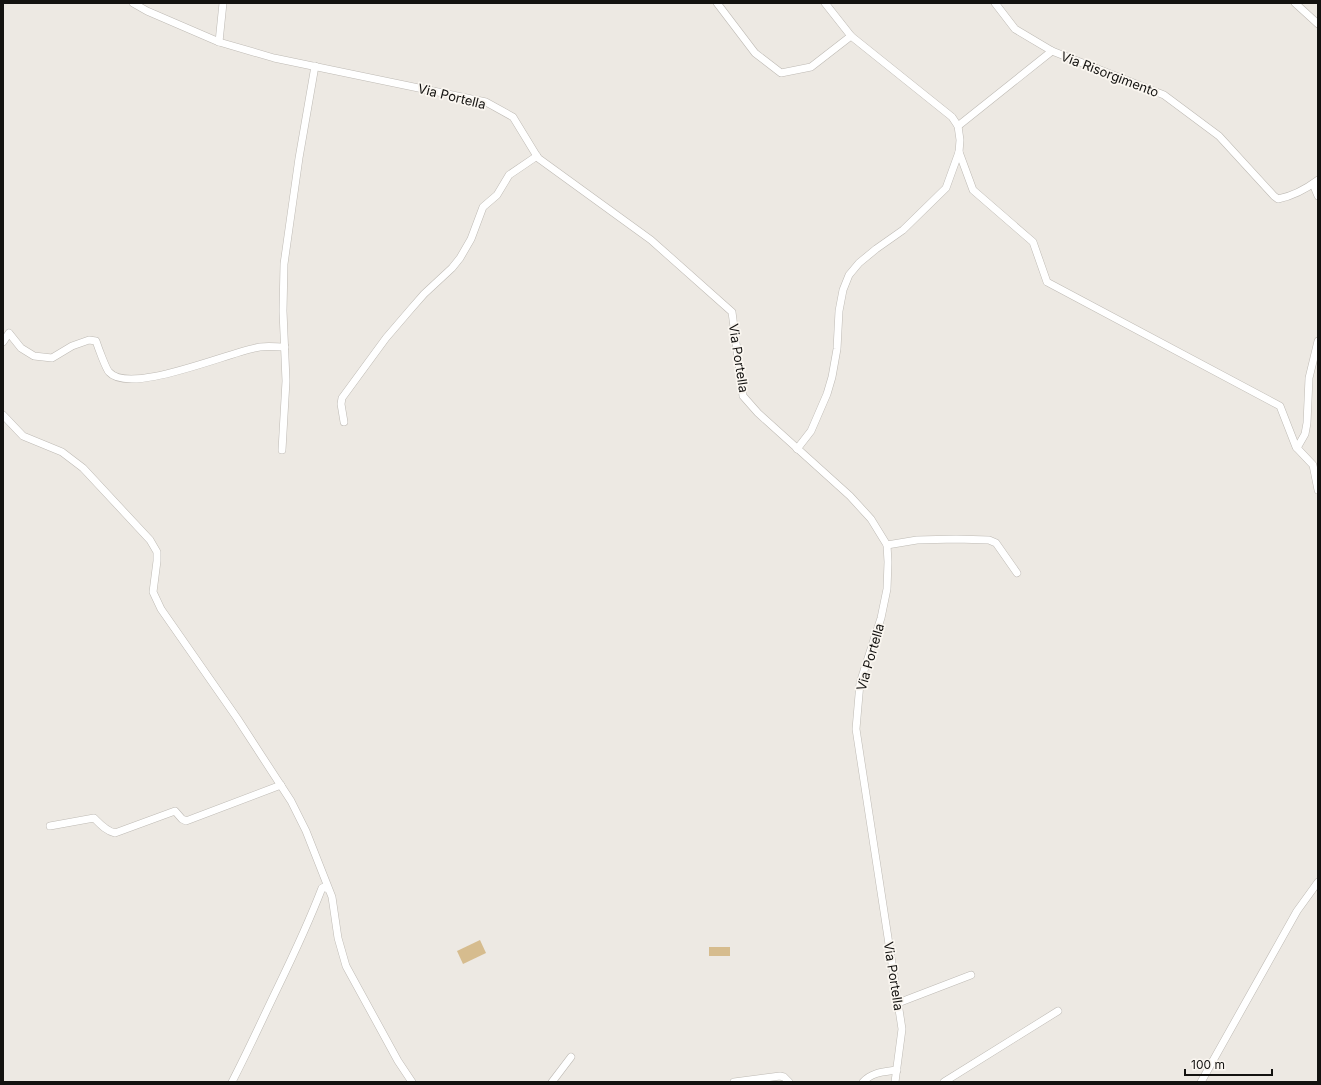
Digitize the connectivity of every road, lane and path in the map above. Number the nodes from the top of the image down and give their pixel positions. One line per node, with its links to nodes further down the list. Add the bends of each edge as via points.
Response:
1 (133, 3): 9 (street, Via Portella)
2 (223, 3): 9 (street)
3 (717, 3): 8 (street, via 755,53 781,73 811,67)
4 (825, 3): 8 (street)
5 (1295, 3): 7 (street)
6 (999, 4): 10 (street, Via Risorgimento, via 1015,29)
7 (1318, 24)
8 (851, 36): 12 (street, via 952,117)
9 (218, 42): 11 (street, Via Portella, via 274,58)
10 (1052, 51): 12 (street); 15 (street, Via Risorgimento, via 1164,95 1219,136 1278,199 1299,192)
11 (315, 66): 14 (street, Via Portella, via 486,102 513,117); 19 (street, via 284,264)
12 (958, 126): 13 (street)
13 (959, 152): 22 (street, via 973,190 1033,242 1047,282 1280,406); 23 (street, via 946,188 903,230 859,263 849,275 839,311 837,349 827,394 810,431)
14 (536, 156): 21 (street, via 509,175 497,195 483,207 460,258 386,338 342,398); 23 (street, Via Portella, via 651,240 732,312 743,396)
15 (1316, 182): 16 (street)
16 (1318, 196)
17 (1318, 341): 22 (street, via 1309,378 1305,434)
18 (3, 342): 19 (street, via 9,333 21,348 34,356 52,358 78,344 89,340 96,341 109,372 120,379 134,380 260,347)
19 (285, 347): 24 (street)
20 (3, 414): 28 (street, via 23,436 62,452 83,468 150,540 157,552 153,592 161,609)
21 (344, 422)
22 (1298, 448): 25 (street, via 1313,465)
23 (797, 449): 26 (street, Via Portella, via 850,496 871,519)
24 (282, 450)
25 (1318, 490)
26 (887, 545): 27 (street, via 917,540 989,540 996,543); 33 (street, Via Portella, via 887,589 881,618 860,683 856,729)
27 (1017, 573)
28 (281, 785): 29 (street, via 186,821 175,812 116,833 102,826 94,818); 31 (street, via 306,831)
29 (50, 826)
30 (1318, 882): 45 (street, via 1297,910)
31 (328, 889): 37 (street, via 322,888); 38 (street, via 332,897 338,938 346,966)
32 (971, 975): 33 (street)
33 (898, 1003): 36 (street, Via Portella, via 902,1028)
34 (1058, 1011): 44 (street)
35 (571, 1057): 39 (street)
36 (897, 1070): 42 (street, via 873,1074); 43 (street, Via Portella)
37 (232, 1082)
38 (412, 1082)
39 (552, 1082)
40 (734, 1082): 41 (street, via 780,1076)
41 (789, 1082)
42 (863, 1082)
43 (895, 1082)
44 (944, 1082)
45 (1201, 1082)

